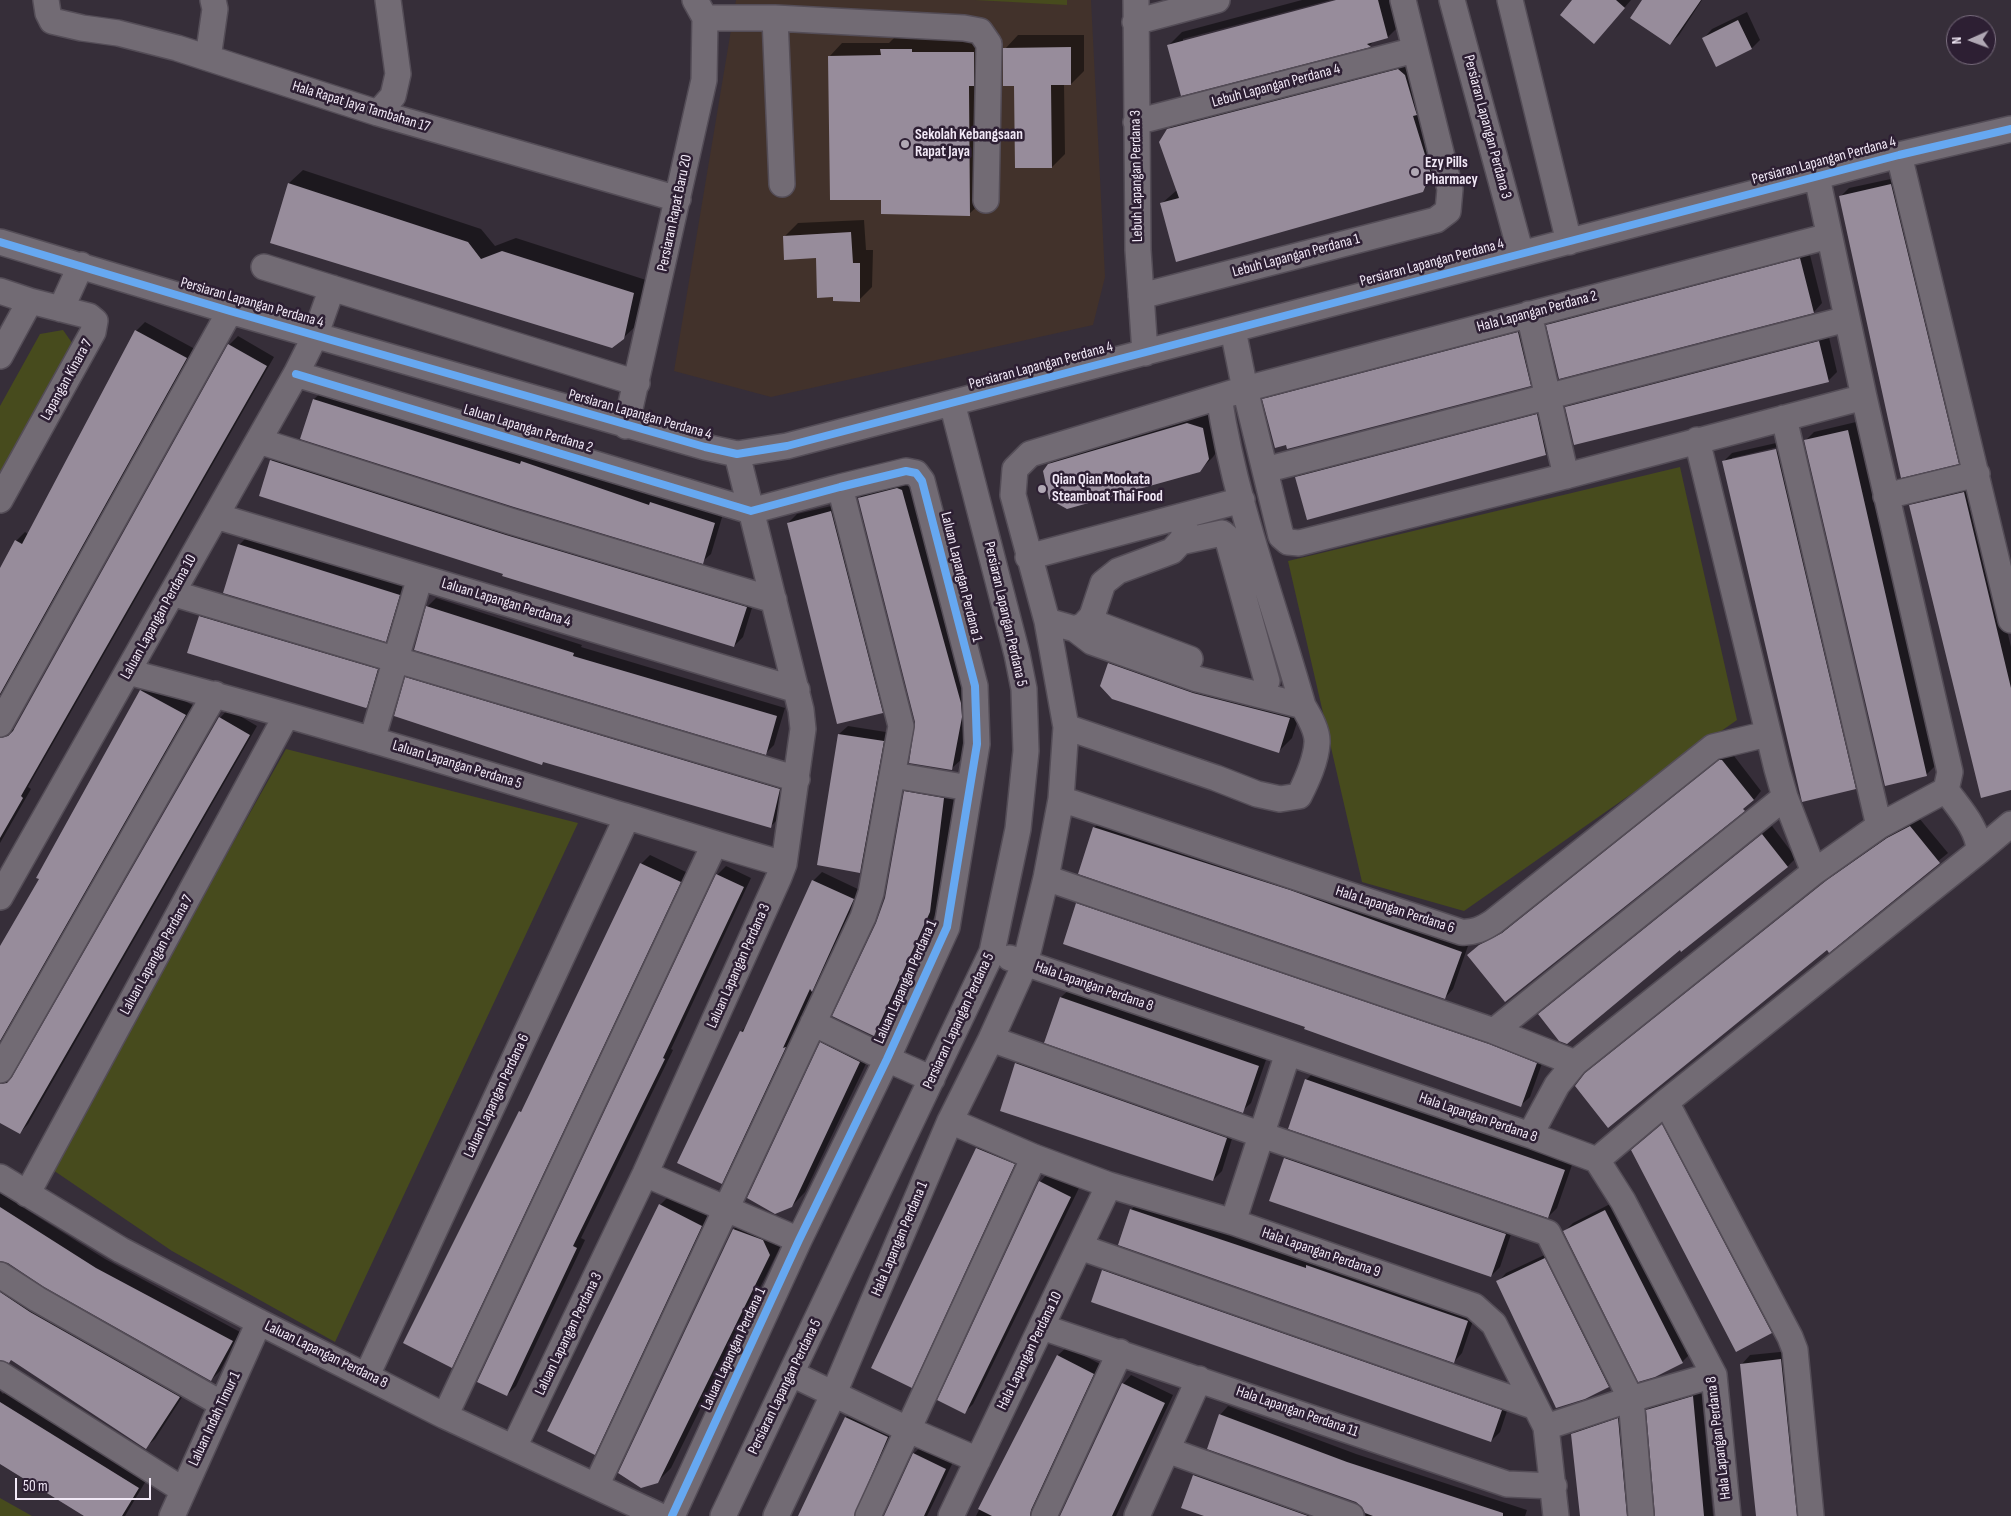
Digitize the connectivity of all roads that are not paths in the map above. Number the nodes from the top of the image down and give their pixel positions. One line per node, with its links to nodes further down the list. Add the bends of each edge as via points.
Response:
1 (213, 0): 12 (street, via 215,9)
2 (388, 0): 13 (street, via 398,74 393,96)
3 (1217, 0): 9 (street)
4 (1403, 0): 11 (street)
5 (1452, 0): 24 (street, Persiaran Lapangan Perdana 3)
6 (1510, 0): 23 (street)
7 (47, 7): 12 (street, Hala Rapat Jaya Tambahan 17, via 52,21 61,24 118,33)
8 (700, 9): 10 (street); 19 (street, Persiaran Rapat Baru 20, via 704,80)
9 (1135, 11): 14 (street, Lebuh Lapangan Perdana 3)
10 (775, 18): 18 (street); 20 (street, via 980,31 989,44)
11 (1415, 50): 14 (street, Lebuh Lapangan Perdana 4); 29 (street, Lebuh Lapangan Perdana 1, via 1450,189 1448,211 1436,220)
12 (208, 58): 13 (street, Hala Rapat Jaya Tambahan 17)
13 (378, 114): 19 (street, Hala Rapat Jaya Tambahan 17)
14 (1136, 122): 29 (street, Lebuh Lapangan Perdana 3)
15 (2011, 129): 16 (street, Persiaran Lapangan Perdana 4)
16 (1899, 155): 17 (street, Persiaran Lapangan Perdana 4); 52 (street)
17 (1817, 177): 21 (street); 23 (street, Persiaran Lapangan Perdana 4)
18 (782, 184)
19 (678, 199): 40 (street, Persiaran Rapat Baru 20)
20 (986, 200)
21 (1830, 236): 33 (street, Hala Lapangan Perdana 2); 34 (street)
22 (0, 242): 25 (street, Persiaran Lapangan Perdana 4)
23 (1569, 242): 24 (street, Persiaran Lapangan Perdana 4)
24 (1522, 254): 35 (street, Persiaran Lapangan Perdana 4)
25 (81, 265): 31 (street); 32 (street, Persiaran Lapangan Perdana 4)
26 (264, 267): 27 (street, Persiaran Lapangan Perdana 4)
27 (332, 288): 36 (street, Laluan Lapangan Perdana 10); 40 (street, Persiaran Lapangan Perdana 4)
28 (0, 291): 30 (street, Lapangan Kinara 7)
29 (1141, 296): 37 (street, Lebuh Lapangan Perdana 3)
30 (30, 301): 31 (street, Lapangan Kinara 7); 38 (street)
31 (61, 309): 56 (street, Lapangan Kinara 7, via 95,321 93,332)
32 (230, 311): 36 (street, Persiaran Lapangan Perdana 4); 76 (street)
33 (1529, 314): 41 (street, Hala Lapangan Perdana 2); 43 (street)
34 (1847, 319): 43 (street); 44 (street)
35 (1233, 330): 37 (street, Persiaran Lapangan Perdana 4); 41 (street)
36 (315, 336): 39 (street, Laluan Lapangan Perdana 10); 47 (street, Persiaran Lapangan Perdana 4)
37 (1145, 353): 45 (street, Persiaran Lapangan Perdana 4)
38 (0, 356)
39 (296, 374): 49 (street, Laluan Lapangan Perdana 10); 58 (street, Laluan Lapangan Perdana 2)
40 (637, 383): 47 (street, Persiaran Rapat Baru 20)
41 (1245, 389): 42 (street, Hala Lapangan Perdana 2); 51 (street)
42 (1219, 396): 57 (street); 62 (street, Hala Lapangan Perdana 2, via 1030,454 1015,469 1013,496)
43 (1548, 396): 51 (street); 53 (street)
44 (1864, 397): 46 (street); 55 (street)
45 (952, 403): 50 (street, Persiaran Lapangan Perdana 4, via 787,446); 95 (street, Persiaran Lapangan Perdana 5, via 1024,689 1026,751 1018,829)
46 (1784, 418): 48 (street); 88 (street)
47 (626, 426): 50 (street, Persiaran Lapangan Perdana 4)
48 (1697, 440): 53 (street); 78 (street)
49 (260, 441): 60 (street, Laluan Lapangan Perdana 10); 65 (street, via 500,518)
50 (737, 454): 58 (street, Laluan Lapangan Perdana 3)
51 (1265, 470): 53 (street, via 1281,536 1288,542 1299,543)
52 (1977, 474): 55 (street); 66 (street)
53 (1566, 476)
54 (840, 487): 58 (street, Laluan Lapangan Perdana 1); 80 (street, via 901,726); 82 (street, Laluan Lapangan Perdana 1, via 906,471 916,473 922,481 975,686 976,744)
55 (1886, 496): 83 (street, via 1950,772)
56 (0, 500)
57 (1242, 500): 59 (street); 74 (street)
58 (752, 511): 65 (street, Laluan Lapangan Perdana 3)
59 (1188, 515): 61 (street); 62 (street)
60 (216, 516): 63 (street, Laluan Lapangan Perdana 4); 64 (street, Laluan Lapangan Perdana 10)
61 (1180, 542): 68 (street, via 1172,551 1118,571 1104,583 1092,616); 71 (street, via 1222,533 1227,537)
62 (1028, 557): 67 (street, Hala Lapangan Perdana 2)
63 (420, 577): 69 (street); 72 (street, Laluan Lapangan Perdana 4)
64 (172, 593): 69 (street); 70 (street, Laluan Lapangan Perdana 10)
65 (774, 600): 72 (street, Laluan Lapangan Perdana 3)
66 (2011, 620)
67 (1047, 621): 68 (street); 77 (street, Hala Lapangan Perdana 1)
68 (1082, 625): 71 (street, via 1217,669); 74 (street, via 1092,642 1197,679)
69 (395, 659): 79 (street); 81 (street)
70 (128, 672): 73 (street, Laluan Lapangan Perdana 5); 94 (street, Laluan Lapangan Perdana 10)
71 (1267, 681): 74 (street)
72 (797, 690): 81 (street, Laluan Lapangan Perdana 3, via 803,729)
73 (215, 694): 75 (street, Laluan Lapangan Perdana 5); 103 (street)
74 (1301, 697): 77 (street, via 1317,742 1308,777 1299,796 1280,798 1257,794)
75 (286, 716): 79 (street, Laluan Lapangan Perdana 5); 114 (street, Laluan Lapangan Perdana 7)
76 (0, 724)
77 (1066, 727): 85 (street, Hala Lapangan Perdana 1)
78 (1767, 734): 84 (street); 85 (street, Hala Lapangan Perdana 6, via 1713,747 1493,922 1470,933)
79 (372, 740): 86 (street, Laluan Lapangan Perdana 5)
80 (893, 775): 82 (street); 97 (street, via 872,893)
81 (797, 779): 91 (street, Laluan Lapangan Perdana 3)
82 (969, 788): 101 (street, Laluan Lapangan Perdana 1, via 947,927)
83 (1946, 790): 88 (street); 90 (street, via 1971,827 1979,843)
84 (1785, 797): 92 (street); 98 (street)
85 (1061, 799): 93 (street, Hala Lapangan Perdana 1)
86 (628, 816): 89 (street, Laluan Lapangan Perdana 5); 126 (street, Laluan Lapangan Perdana 6)
87 (2011, 824): 90 (street)
88 (1879, 826): 92 (street)
89 (714, 845): 91 (street, Laluan Lapangan Perdana 5); 131 (street)
90 (1979, 851): 105 (street)
91 (784, 864): 111 (street, Laluan Lapangan Perdana 3)
92 (1814, 872): 102 (street)
93 (1046, 878): 96 (street, Hala Lapangan Perdana 1); 98 (street)
94 (0, 897)
95 (992, 952): 96 (street, Hala Lapangan Perdana 8); 104 (street, Persiaran Lapangan Perdana 5)
96 (1025, 964): 99 (street, Hala Lapangan Perdana 1); 100 (street, Hala Lapangan Perdana 8)
97 (813, 1023): 101 (street); 115 (street)
98 (1494, 1030): 102 (street)
99 (991, 1039): 106 (street, Hala Lapangan Perdana 1); 108 (street)
100 (1288, 1053): 107 (street, Hala Lapangan Perdana 8); 108 (street)
101 (887, 1059): 104 (street); 117 (street, Laluan Lapangan Perdana 1)
102 (1575, 1063): 107 (street, via 1557,1085)
103 (0, 1070)
104 (932, 1079): 124 (street, Persiaran Lapangan Perdana 5)
105 (1666, 1102): 110 (street); 153 (street, via 1793,1343)
106 (950, 1121): 109 (street, Hala Lapangan Perdana 9); 128 (street, Hala Lapangan Perdana 1)
107 (1530, 1135): 110 (street, Hala Lapangan Perdana 8)
108 (1262, 1136): 116 (street); 129 (street, via 1548,1234)
109 (1034, 1157): 113 (street, Hala Lapangan Perdana 9); 133 (street)
110 (1597, 1160): 125 (street, Hala Lapangan Perdana 8, via 1623,1201)
111 (645, 1174): 115 (street); 134 (street, Laluan Lapangan Perdana 3)
112 (0, 1177): 114 (street, Laluan Lapangan Perdana 8)
113 (1109, 1185): 116 (street, Hala Lapangan Perdana 9); 118 (street, Hala Lapangan Perdana 10)
114 (27, 1194): 120 (street, Laluan Lapangan Perdana 8, via 121,1250)
115 (726, 1210): 117 (street); 137 (street)
116 (1233, 1222): 132 (street, Hala Lapangan Perdana 9, via 1474,1306 1494,1324)
117 (799, 1240): 142 (street, Laluan Lapangan Perdana 1)
118 (1080, 1247): 121 (street, Hala Lapangan Perdana 10); 132 (street)
119 (0, 1275): 130 (street)
120 (259, 1322): 126 (street, Laluan Lapangan Perdana 8); 130 (street, Laluan Indah Timur 1)
121 (1042, 1326): 122 (street, Hala Lapangan Perdana 11); 136 (street, Hala Lapangan Perdana 10)
122 (1120, 1352): 127 (street, Hala Lapangan Perdana 11); 147 (street)
123 (0, 1374): 139 (street)
124 (792, 1374): 128 (street); 143 (street, Persiaran Lapangan Perdana 5)
125 (1714, 1374): 129 (street); 152 (street, Hala Lapangan Perdana 8)
126 (367, 1375): 131 (street, Laluan Lapangan Perdana 8)
127 (1199, 1379): 135 (street); 138 (street, Hala Lapangan Perdana 11, via 1507,1484)
128 (834, 1394): 133 (street); 144 (street, Hala Lapangan Perdana 1)
129 (1631, 1399): 132 (street); 151 (street)
130 (222, 1404): 139 (street, Laluan Indah Timur 1)
131 (445, 1416): 134 (street, Laluan Lapangan Perdana 8)
132 (1541, 1417): 138 (street, Hala Lapangan Perdana 9)
133 (909, 1430): 136 (street); 145 (street)
134 (514, 1448): 137 (street, Laluan Lapangan Perdana 8)
135 (1167, 1450): 148 (street); 149 (street)
136 (978, 1460): 146 (street, Hala Lapangan Perdana 10)
137 (596, 1486): 141 (street, Laluan Lapangan Perdana 8)
138 (1554, 1486): 150 (street, Hala Lapangan Perdana 9)
139 (183, 1490): 140 (street, Laluan Indah Timur 1)
140 (172, 1516)
141 (660, 1516)
142 (672, 1516)
143 (722, 1516)
144 (776, 1516)
145 (868, 1516)
146 (951, 1516)
147 (1044, 1516)
148 (1137, 1516)
149 (1351, 1516)
150 (1556, 1516)
151 (1641, 1516)
152 (1728, 1516)
153 (1811, 1516)

